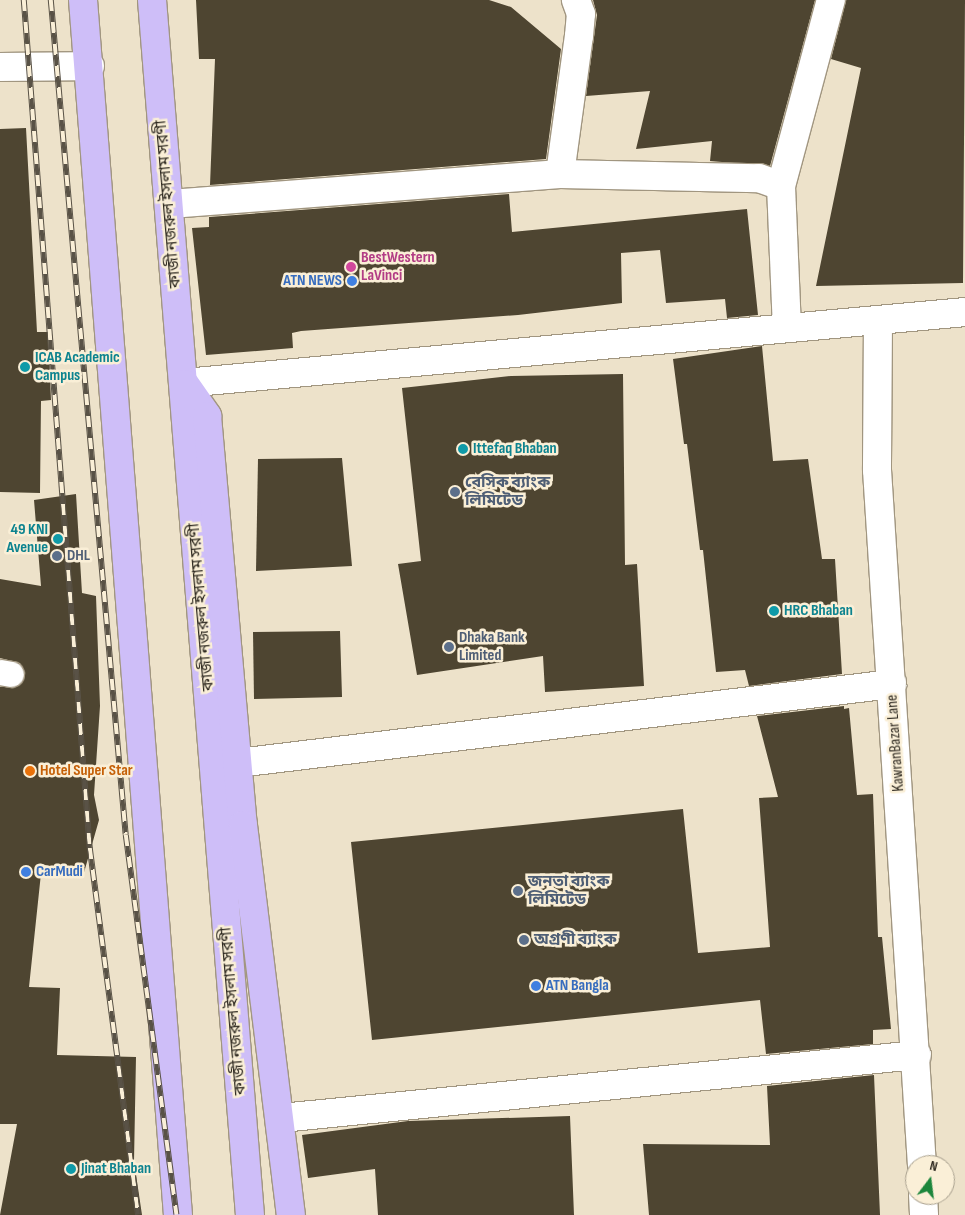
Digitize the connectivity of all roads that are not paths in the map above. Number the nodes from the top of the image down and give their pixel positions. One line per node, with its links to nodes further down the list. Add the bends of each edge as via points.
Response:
1 (83, 0): 5 (highway)
2 (152, 0): 9 (highway, কাজী নজরুল ইসলাম সরণী)
3 (576, 0): 7 (street, via 581,14 580,29)
4 (831, 0): 8 (street)
5 (90, 66): 6 (street); 19 (highway)
6 (0, 68)
7 (560, 174): 8 (street, via 759,178); 9 (street)
8 (781, 186): 12 (street)
9 (170, 204): 13 (highway, কাজী নজরুল ইসলাম সরণী)
10 (965, 312): 11 (street)
11 (878, 320): 12 (street); 14 (street, KawranBazar Lane, via 877,470)
12 (786, 327): 13 (street)
13 (184, 383): 15 (highway, via 206,416); 20 (highway, কাজী নজরুল ইসলাম সরণী)
14 (892, 684): 15 (street); 16 (street, KawranBazar Lane)
15 (238, 763): 17 (highway)
16 (917, 1055): 17 (street); 18 (street, KawranBazar Lane)
17 (280, 1118): 21 (highway)
18 (922, 1155)
19 (178, 1215)
20 (250, 1215)
21 (291, 1215)

